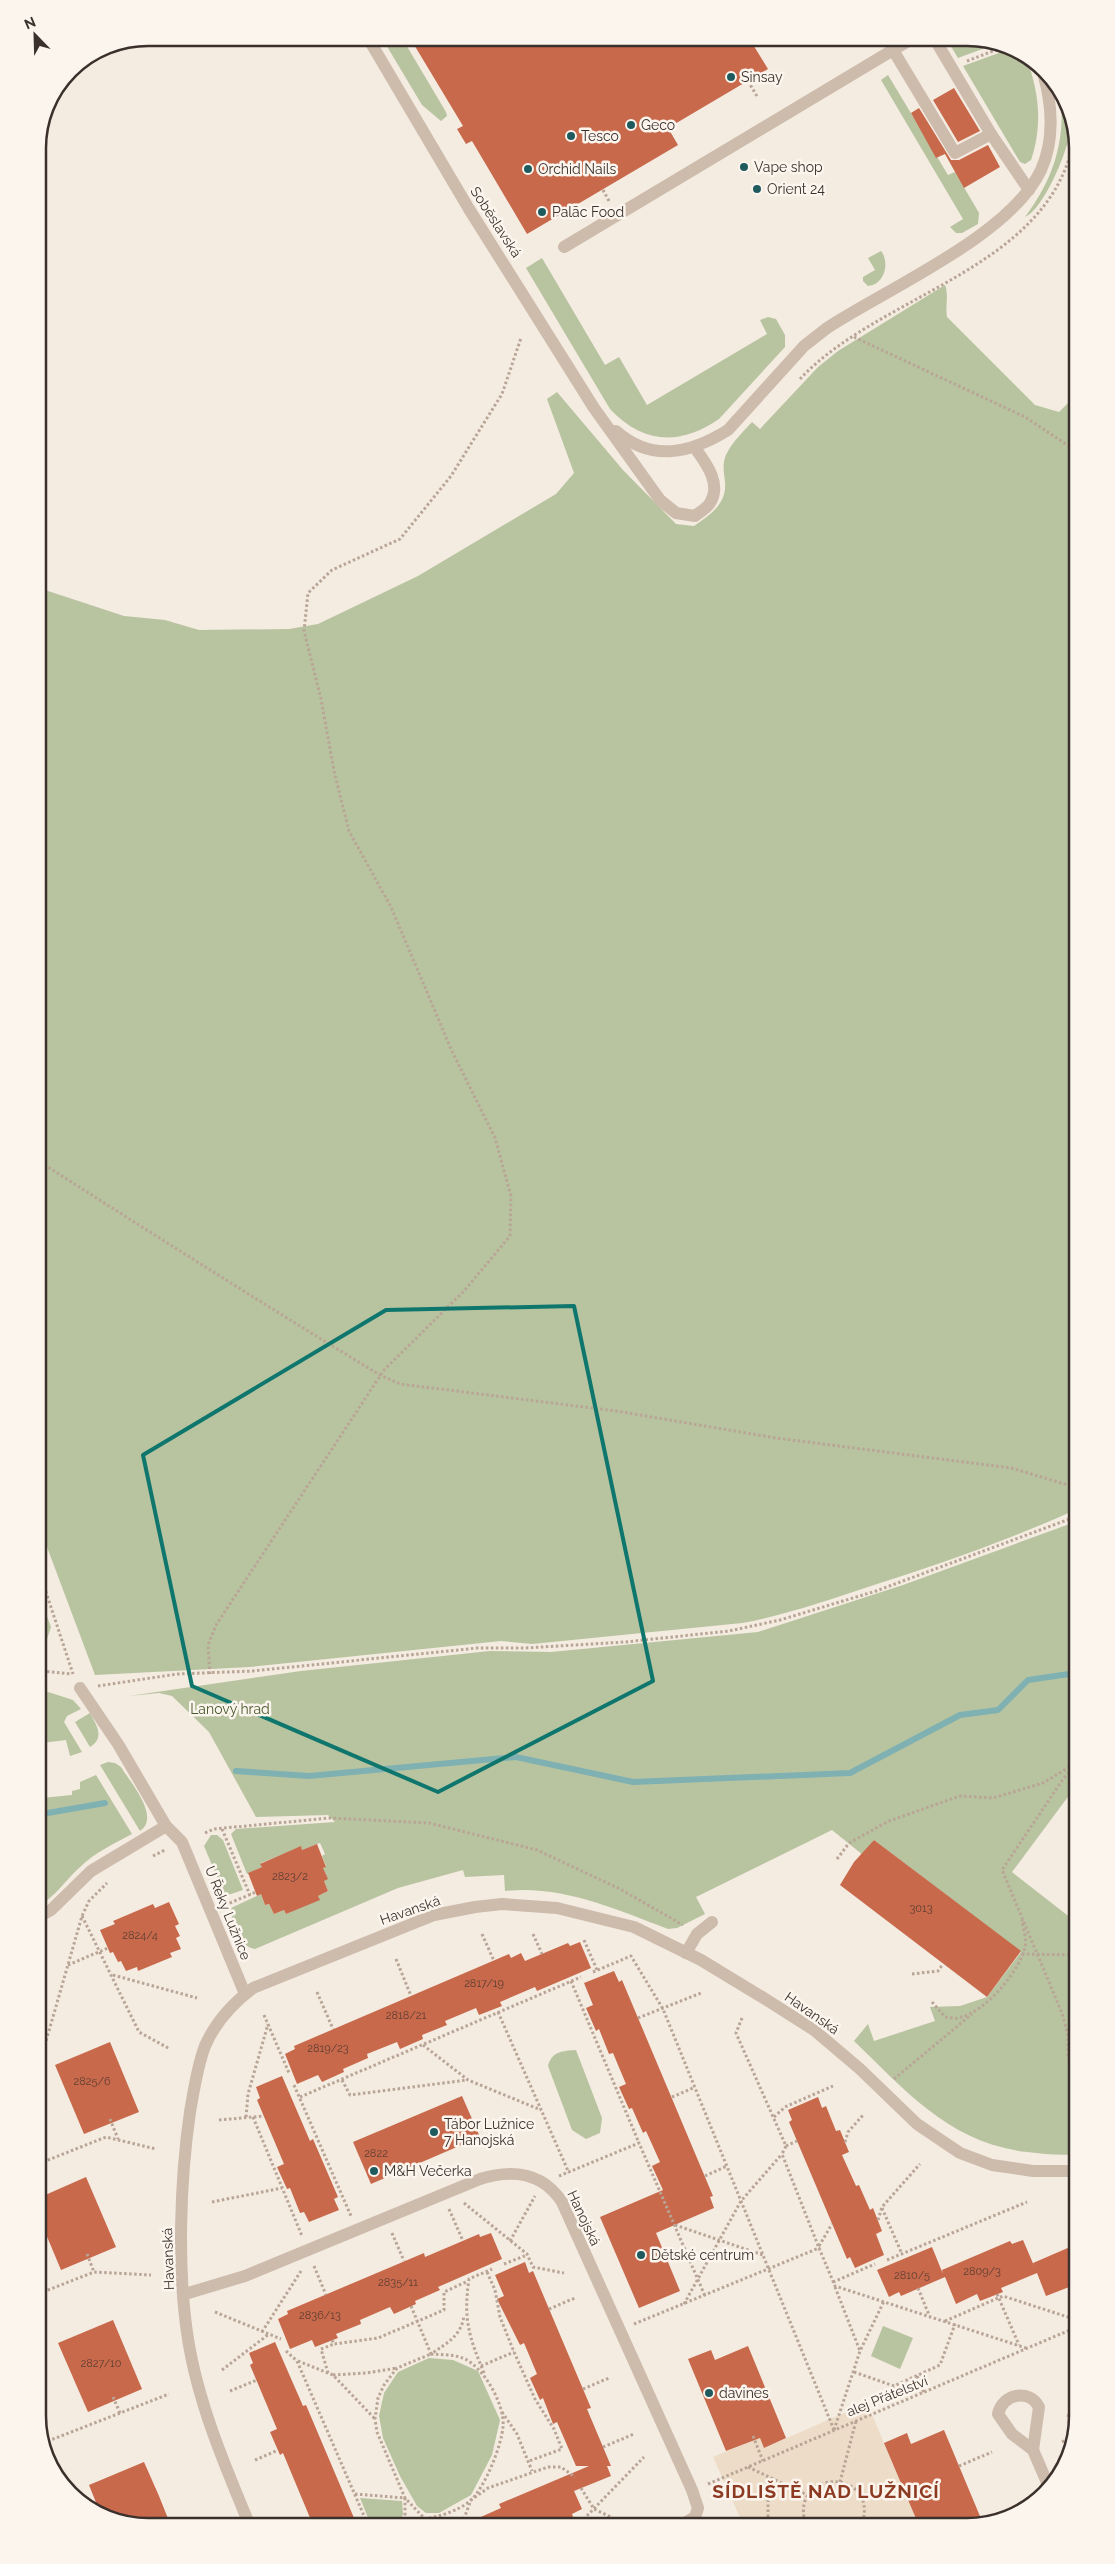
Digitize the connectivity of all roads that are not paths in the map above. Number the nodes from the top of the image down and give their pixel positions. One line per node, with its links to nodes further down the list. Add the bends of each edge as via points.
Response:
1 (373, 46): 9 (street, Soběslavská, via 469,209)
2 (900, 46): 4 (street)
3 (939, 46): 6 (street)
4 (893, 50): 6 (street, via 955,153); 8 (street)
5 (1045, 83): 7 (street, via 1051,114 1050,132 1042,169)
6 (991, 134): 7 (street)
7 (1029, 190): 10 (street, via 990,228 819,334 804,346 728,430)
8 (564, 247)
9 (603, 420): 10 (street, via 625,439 648,449 665,452); 10 (street, via 660,500 676,513 695,516 710,503 715,489 711,474)
10 (695, 448)
11 (80, 1688): 12 (street, via 118,1744)
12 (166, 1826): 13 (street, via 91,1871); 16 (street, U Řeky Lužnice)
13 (46, 1912)
14 (712, 1922): 15 (street, via 697,1934)
15 (686, 1953): 16 (street, Havanská, via 634,1927 557,1908 502,1904 474,1906 395,1930); 17 (street, Havanská, via 814,2030 917,2124 960,2153 992,2165 1034,2171)
16 (245, 1994): 18 (street, Havanská, via 217,2024 205,2046 193,2092 185,2155 182,2223)
17 (1069, 2171)
18 (185, 2294): 21 (street, Havanská, via 188,2338 197,2378); 22 (street, Hanojská, via 245,2276 492,2175 533,2175 562,2202 692,2490 697,2512)
19 (1032, 2450): 20 (street)
20 (1045, 2481)
21 (247, 2518)
22 (694, 2518)

